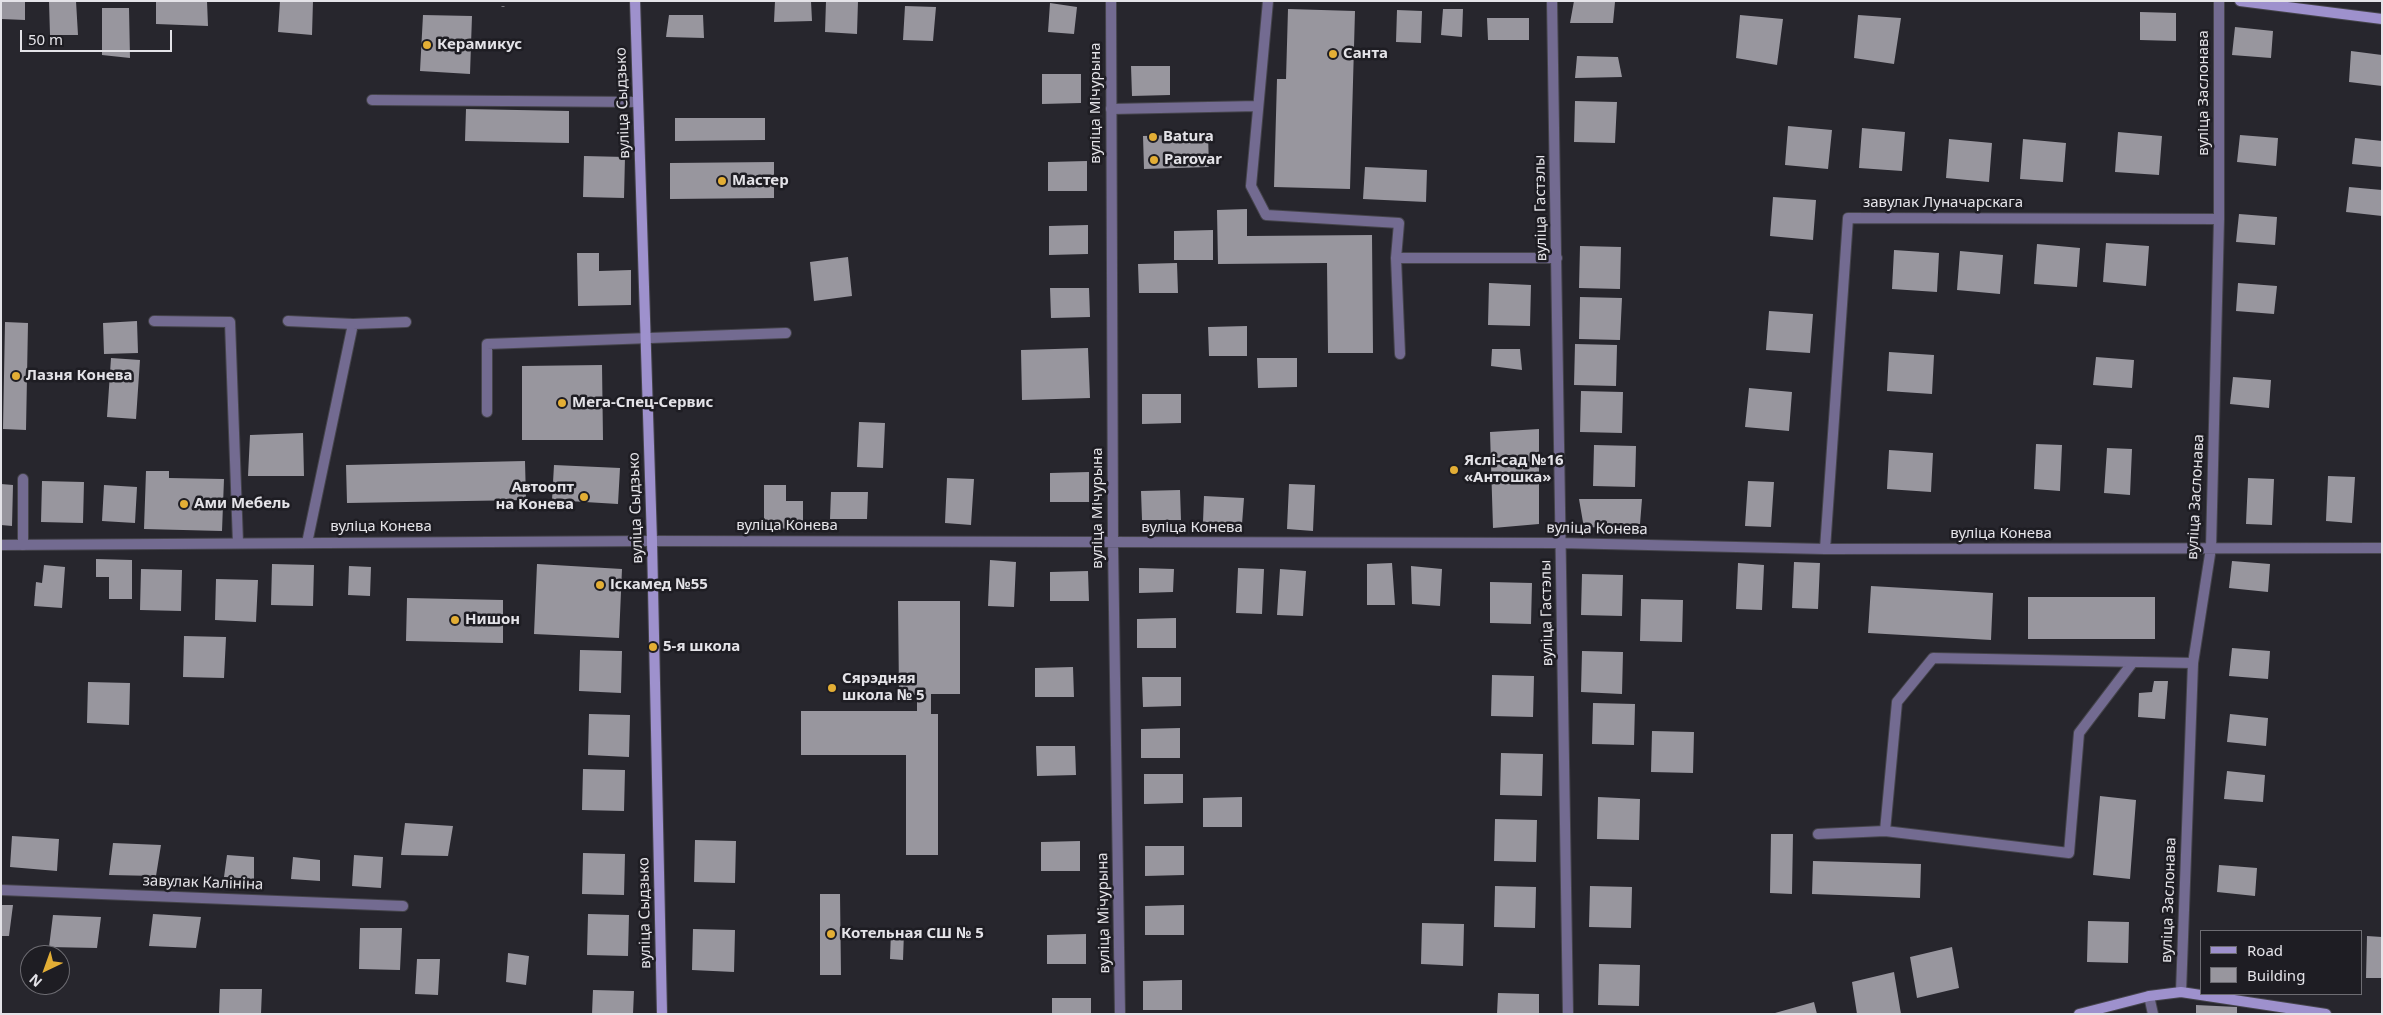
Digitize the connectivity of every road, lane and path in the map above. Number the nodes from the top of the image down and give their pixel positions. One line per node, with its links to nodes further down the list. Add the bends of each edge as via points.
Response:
1 (503, 1): 8 (path)
2 (635, 1): 11 (street, вуліца Сыдзько)
3 (1110, 1): 13 (street, вуліца Мічурына)
4 (1268, 1): 12 (street)
5 (1552, 1): 16 (street, вуліца Гастэлы)
6 (2219, 1): 14 (street, вуліца Заслонава)
7 (2240, 1): 9 (street)
8 (503, 6)
9 (2382, 19)
10 (372, 100): 11 (street)
11 (638, 102): 22 (street, вуліца Сыдзько)
12 (1258, 106): 13 (street); 15 (street, via 1251,186 1266,215 1400,223)
13 (1111, 109): 28 (street, вуліца Мічурына)
14 (2219, 219): 33 (street, вуліца Заслонава); 35 (street, завулак Луначарскага, via 1848,218)
15 (1396, 258): 16 (street); 23 (street)
16 (1557, 258): 29 (street, вуліца Гастэлы)
17 (154, 321): 30 (street, via 230,322)
18 (288, 321): 20 (street)
19 (406, 322): 20 (street)
20 (354, 324): 27 (street)
21 (786, 333): 22 (street)
22 (646, 339): 24 (street, via 486,344); 26 (street, вуліца Сыдзько)
23 (1400, 354)
24 (487, 412)
25 (23, 479): 32 (street)
26 (652, 541): 27 (street, вуліца Конева); 28 (street, вуліца Конева); 46 (street, вуліца Сыдзько)
27 (307, 543): 30 (street, вуліца Конева)
28 (1113, 543): 29 (street, вуліца Конева); 47 (street, вуліца Мічурына)
29 (1560, 543): 35 (street, вуліца Конева); 48 (street, вуліца Гастэлы)
30 (238, 544): 32 (street, вуліца Конева)
31 (1, 545): 32 (street, вуліца Конева)
32 (23, 545)
33 (2210, 548): 34 (street, вуліца Конева); 35 (street, вуліца Конева); 37 (street, вуліца Заслонава)
34 (2382, 548)
35 (1825, 549)
36 (2133, 662): 37 (street); 38 (street, via 1933,658 1897,702); 38 (street, via 2079,734 2069,853)
37 (2193, 663): 42 (street, вуліца Заслонава)
38 (1885, 831): 39 (street)
39 (1818, 834)
40 (1, 890): 41 (street, завулак Калініна)
41 (403, 906)
42 (2181, 992): 43 (street); 45 (street)
43 (2200, 995)
44 (2201, 995): 51 (street)
45 (2150, 996): 49 (street); 50 (street)
46 (662, 1014)
47 (1120, 1014)
48 (1568, 1014)
49 (2079, 1014)
50 (2152, 1014)
51 (2326, 1014)

